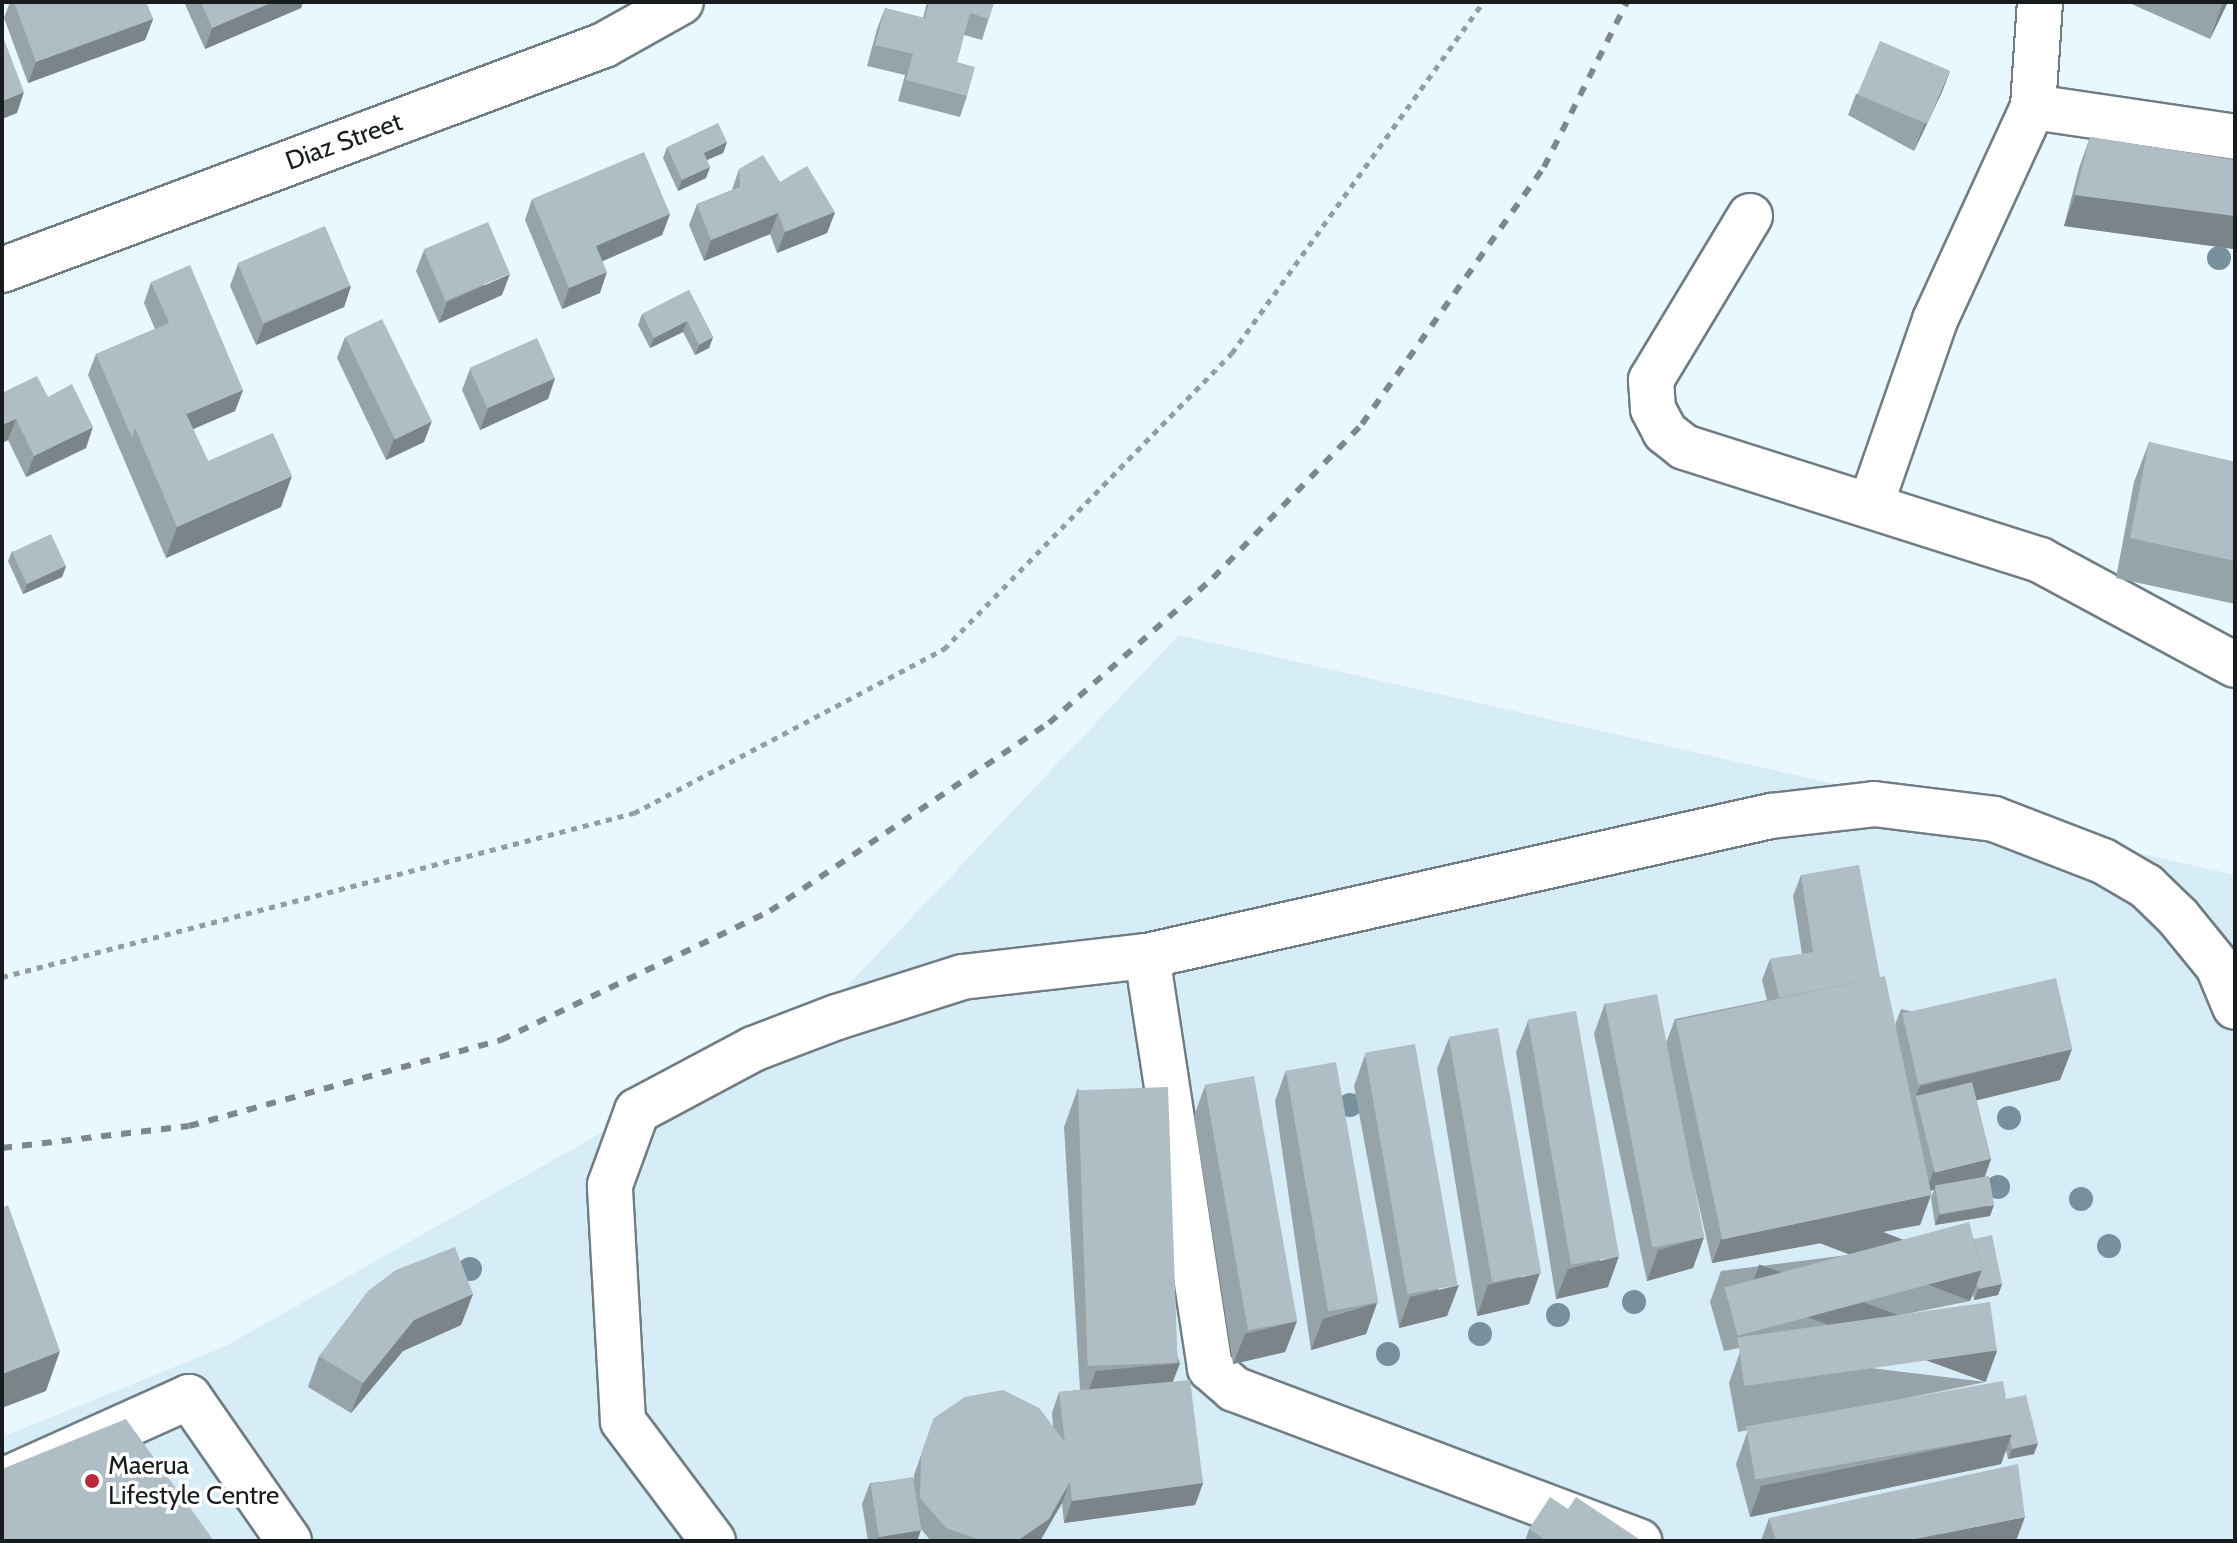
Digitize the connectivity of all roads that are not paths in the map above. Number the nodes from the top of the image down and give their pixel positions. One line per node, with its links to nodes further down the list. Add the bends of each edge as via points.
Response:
1 (681, 2): 6 (street, Diaz Street, via 604,45)
2 (2040, 2): 3 (street)
3 (2033, 107): 4 (street); 7 (street, via 1935,320)
4 (2235, 137)
5 (1750, 216): 7 (street, via 1651,380 1653,409 1684,447)
6 (2, 270)
7 (1871, 504): 8 (street, via 2040,560)
8 (2235, 665)
9 (1147, 956): 10 (street, via 1771,816 1874,804 1994,819 2103,861 2146,886 2178,917 2218,966); 13 (street, via 962,977 753,1049 637,1111 610,1185 623,1421); 14 (street, via 1210,1368 1234,1389)
10 (2235, 1007)
11 (2, 1481): 12 (street, via 189,1397)
12 (289, 1541)
13 (713, 1541)
14 (1639, 1541)

